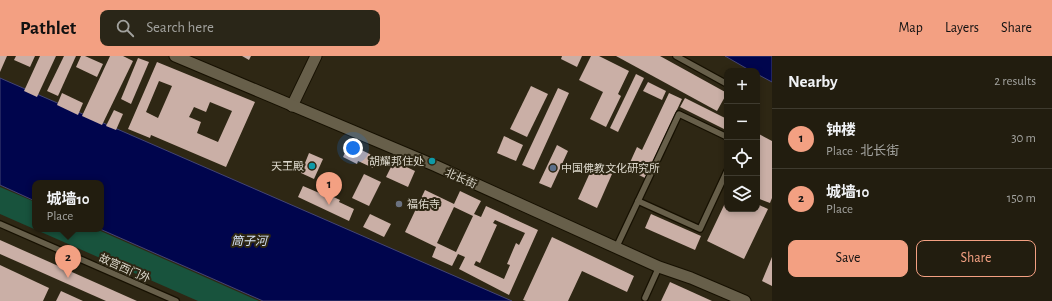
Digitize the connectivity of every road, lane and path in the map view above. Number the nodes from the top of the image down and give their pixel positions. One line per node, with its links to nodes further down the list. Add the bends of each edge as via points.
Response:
1 (175, 56): 5 (street, 北长街)
2 (316, 56): 5 (street)
3 (676, 56): 4 (lane)
4 (724, 82)
5 (292, 106): 10 (street, 北长街, via 436,166)
6 (724, 136): 8 (lane, via 679,114)
7 (725, 176): 8 (lane, via 700,230)
8 (638, 201): 10 (lane)
9 (0, 224): 13 (lane, 故宫西门外)
10 (616, 248): 11 (street, 北长街)
11 (659, 267): 12 (lane); 14 (street, 北长街)
12 (645, 298)
13 (176, 301)
14 (745, 301)

